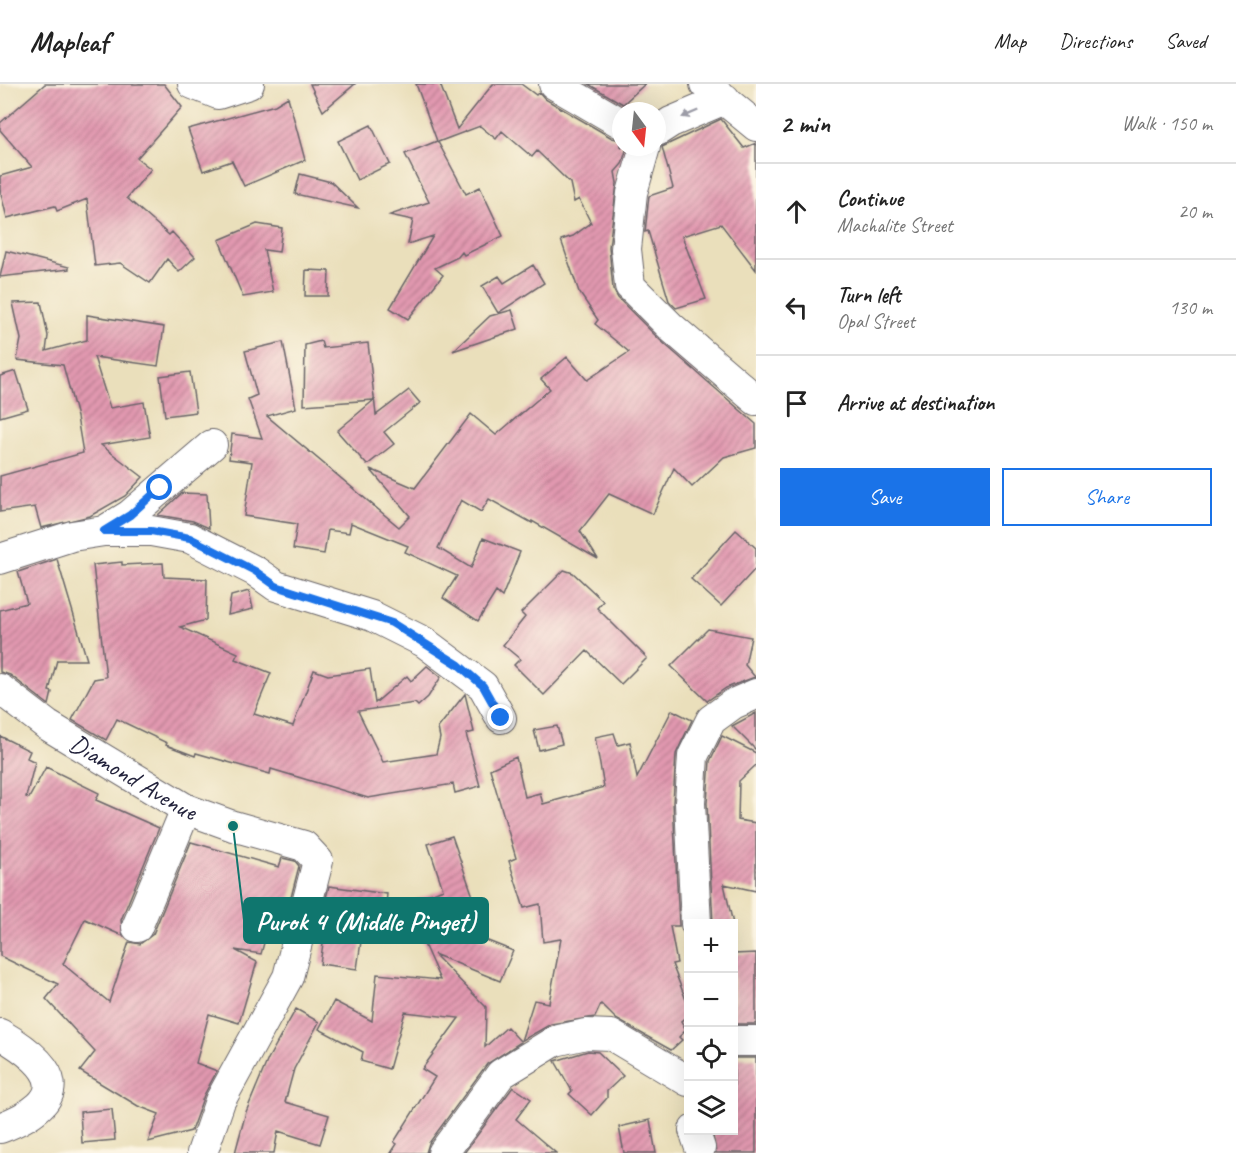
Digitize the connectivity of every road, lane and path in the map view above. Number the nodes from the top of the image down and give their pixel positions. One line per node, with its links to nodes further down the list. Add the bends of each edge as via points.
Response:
1 (193, 84): 2 (street, via 218,94)
2 (249, 84)
3 (554, 84): 5 (street)
4 (715, 91): 6 (street, one-way to 6); 7 (street)
5 (612, 118)
6 (666, 125)
7 (756, 126)
8 (642, 156): 9 (street, via 632,193 626,249 630,286 680,336)
9 (756, 400)
10 (212, 445): 11 (street, via 130,515)
11 (104, 531): 12 (street, via 72,536); 15 (street, via 151,531 190,538 276,586 392,623 459,665 483,686)
12 (0, 559)
13 (0, 688): 16 (street, Diamond Avenue, via 47,725)
14 (756, 694): 17 (street, via 711,720 693,756 690,803)
15 (501, 718)
16 (186, 809): 18 (street); 24 (street, Diamond Avenue, via 304,846 318,861 288,977 220,1101)
17 (696, 919)
18 (137, 927)
19 (0, 1034): 23 (street, via 27,1050 49,1075 50,1094 41,1108)
20 (738, 1041): 21 (street)
21 (756, 1041)
22 (684, 1079): 25 (street, via 611,1035 586,1034 555,1041 501,1074)
23 (0, 1128)
24 (202, 1153)
25 (443, 1153)

